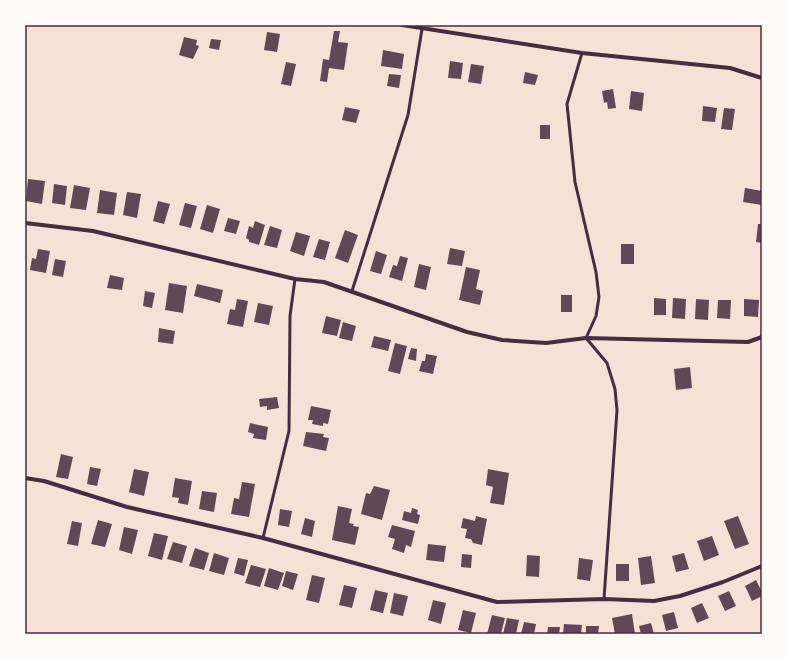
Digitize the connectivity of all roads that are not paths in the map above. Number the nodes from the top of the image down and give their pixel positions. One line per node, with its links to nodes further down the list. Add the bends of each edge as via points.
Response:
1 (402, 25): 2 (street)
2 (422, 29): 3 (street); 7 (lane, via 408,115)
3 (582, 54): 4 (street, via 730,68); 9 (lane, via 567,104 576,182 599,297 596,316)
4 (762, 78)
5 (25, 223): 6 (street, via 93,231)
6 (295, 279): 7 (street, via 324,282); 11 (lane, via 290,316 289,431)
7 (352, 291): 9 (street, via 467,332 502,340 546,343)
8 (762, 337): 9 (street, via 748,342)
9 (586, 338): 13 (lane, via 607,363 615,389 617,410)
10 (25, 478): 11 (street, via 44,480 127,507)
11 (263, 538): 13 (street, via 498,602)
12 (762, 566): 13 (street, via 680,596 654,601)
13 (604, 599)

